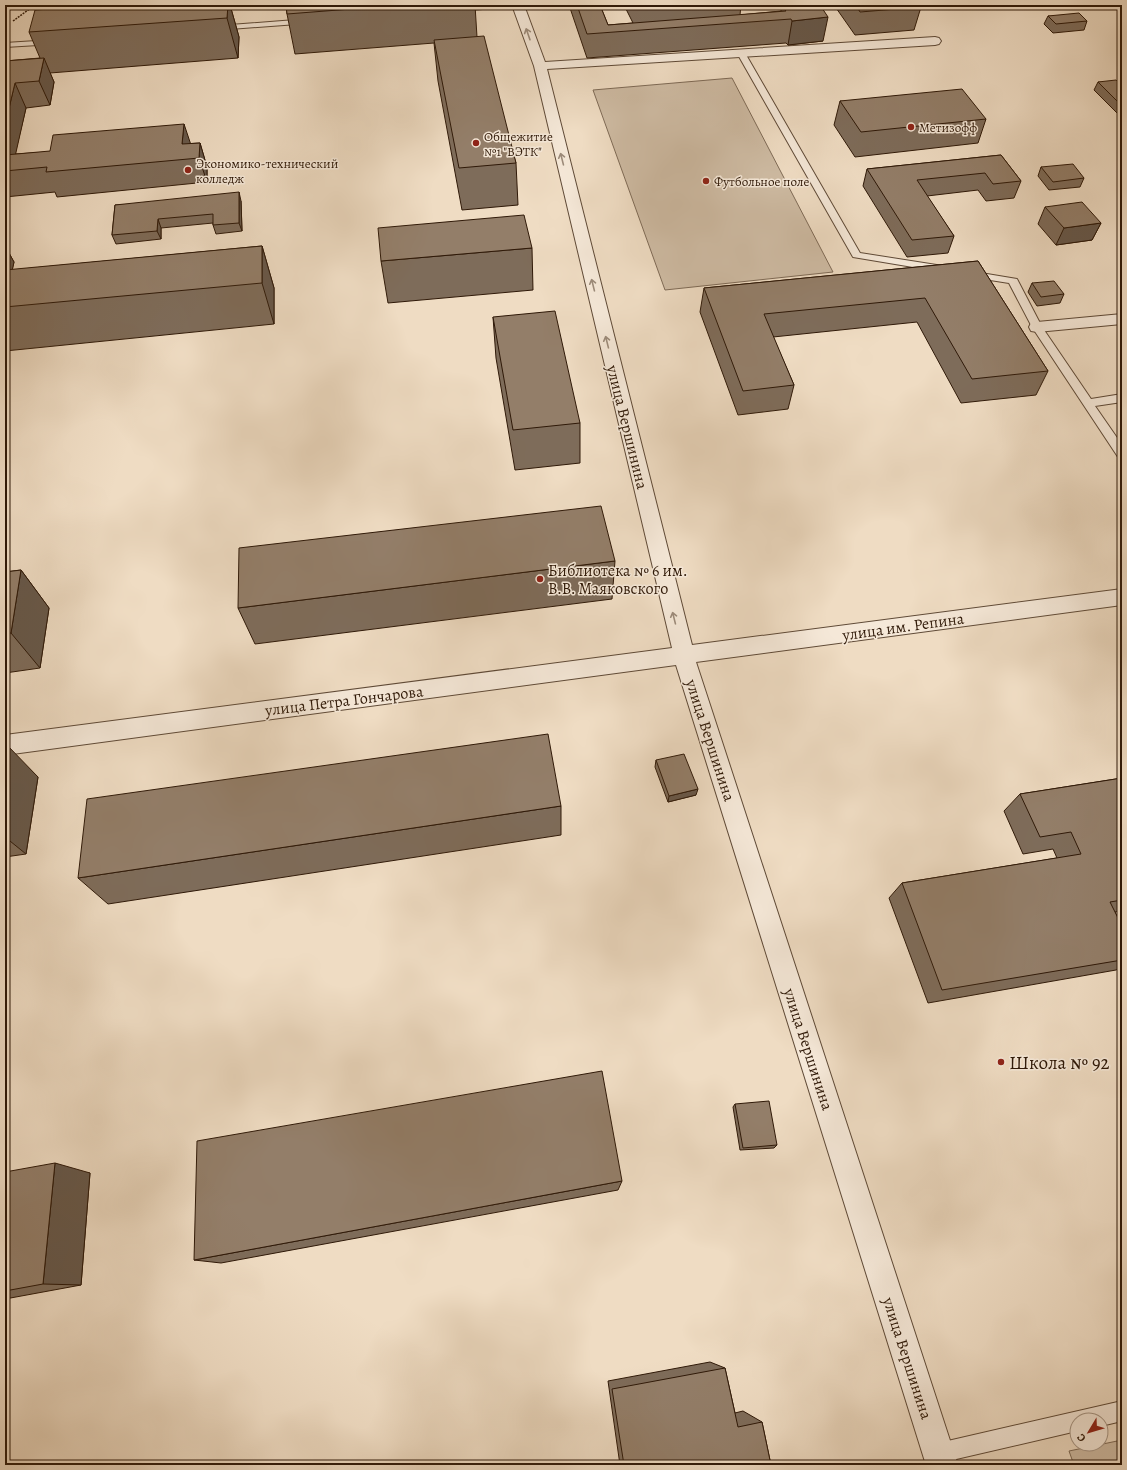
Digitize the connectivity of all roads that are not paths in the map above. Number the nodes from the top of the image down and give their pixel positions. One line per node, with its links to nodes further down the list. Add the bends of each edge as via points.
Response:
1 (509, 5): 3 (lane)
2 (518, 5): 10 (street, улица Вершинина, one-way to 2)
3 (450, 10)
4 (316, 20): 5 (lane)
5 (212, 29)
6 (61, 41): 8 (lane)
7 (935, 41): 9 (street)
8 (5, 45)
9 (741, 52): 10 (street); 12 (lane, via 856,255 1013,280)
10 (540, 66): 17 (street, улица Вершинина, one-way to 10)
11 (1122, 319): 12 (street)
12 (1037, 327): 14 (lane)
13 (1122, 398): 14 (lane)
14 (1087, 403): 15 (lane)
15 (1122, 454)
16 (1122, 597): 17 (street, улица им. Репина)
17 (684, 656): 18 (street, улица Петра Гончарова); 22 (street, улица Вершинина)
18 (5, 745)
19 (1122, 1411): 20 (lane)
20 (1109, 1414)
21 (1069, 1423): 22 (lane)
22 (940, 1459)

